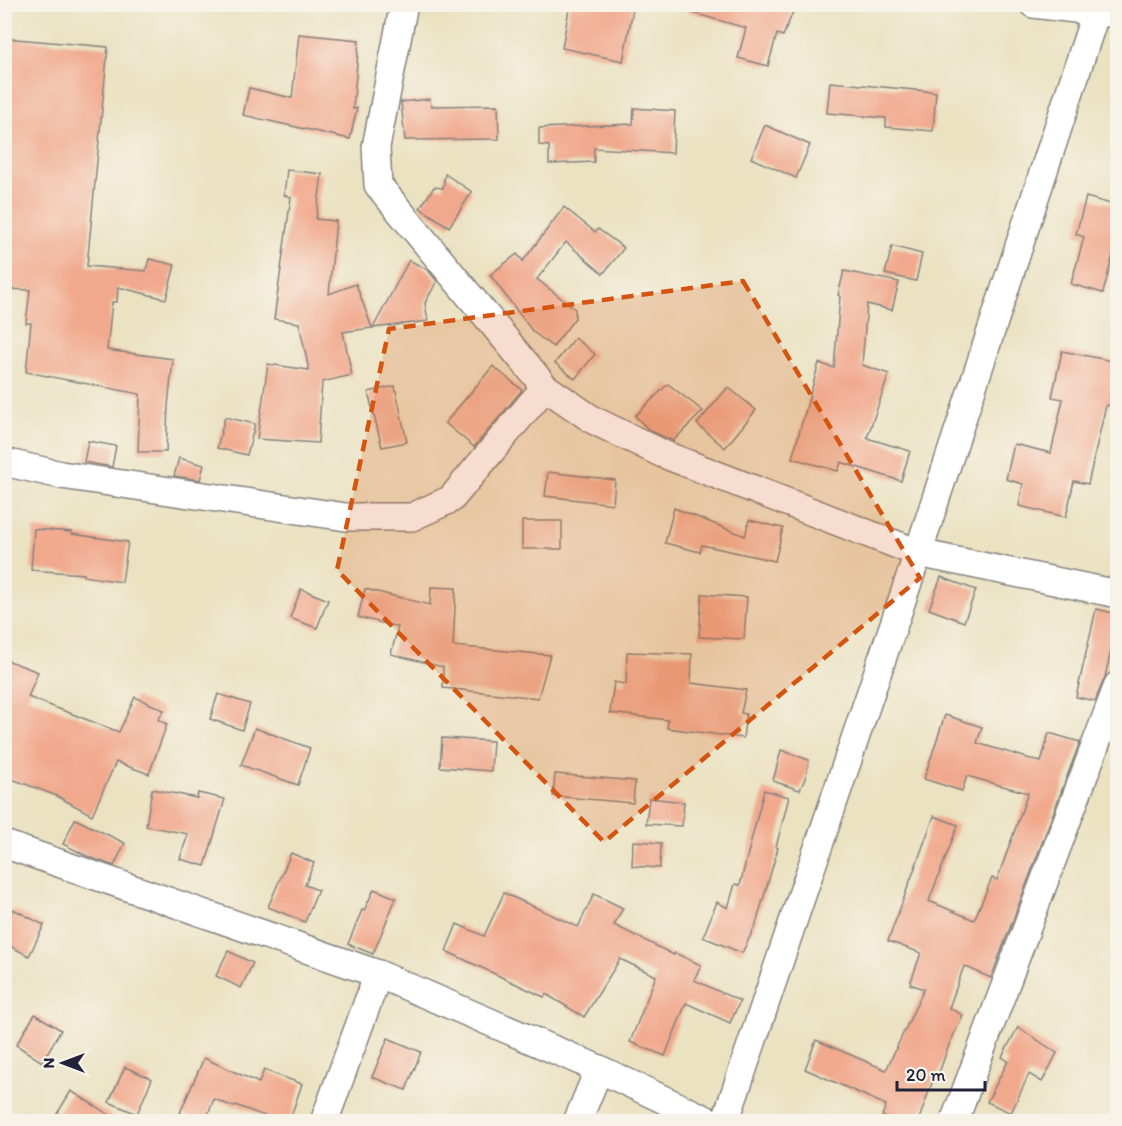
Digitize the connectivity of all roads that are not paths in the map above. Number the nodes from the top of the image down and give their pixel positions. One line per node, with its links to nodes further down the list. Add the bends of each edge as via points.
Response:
1 (404, 4): 4 (street, via 376,147 378,185)
2 (1033, 4): 3 (street)
3 (1103, 10): 6 (street)
4 (545, 387): 5 (street, via 451,499 412,517 346,517 61,475); 6 (street, via 593,420 663,454)
5 (4, 462)
6 (918, 553): 7 (street); 15 (street)
7 (1118, 594)
8 (1118, 685): 16 (street)
9 (4, 844): 10 (street)
10 (378, 974): 11 (street); 12 (street)
11 (599, 1069): 13 (street); 14 (street)
12 (324, 1122)
13 (577, 1122)
14 (711, 1122)
15 (725, 1122)
16 (954, 1122)

